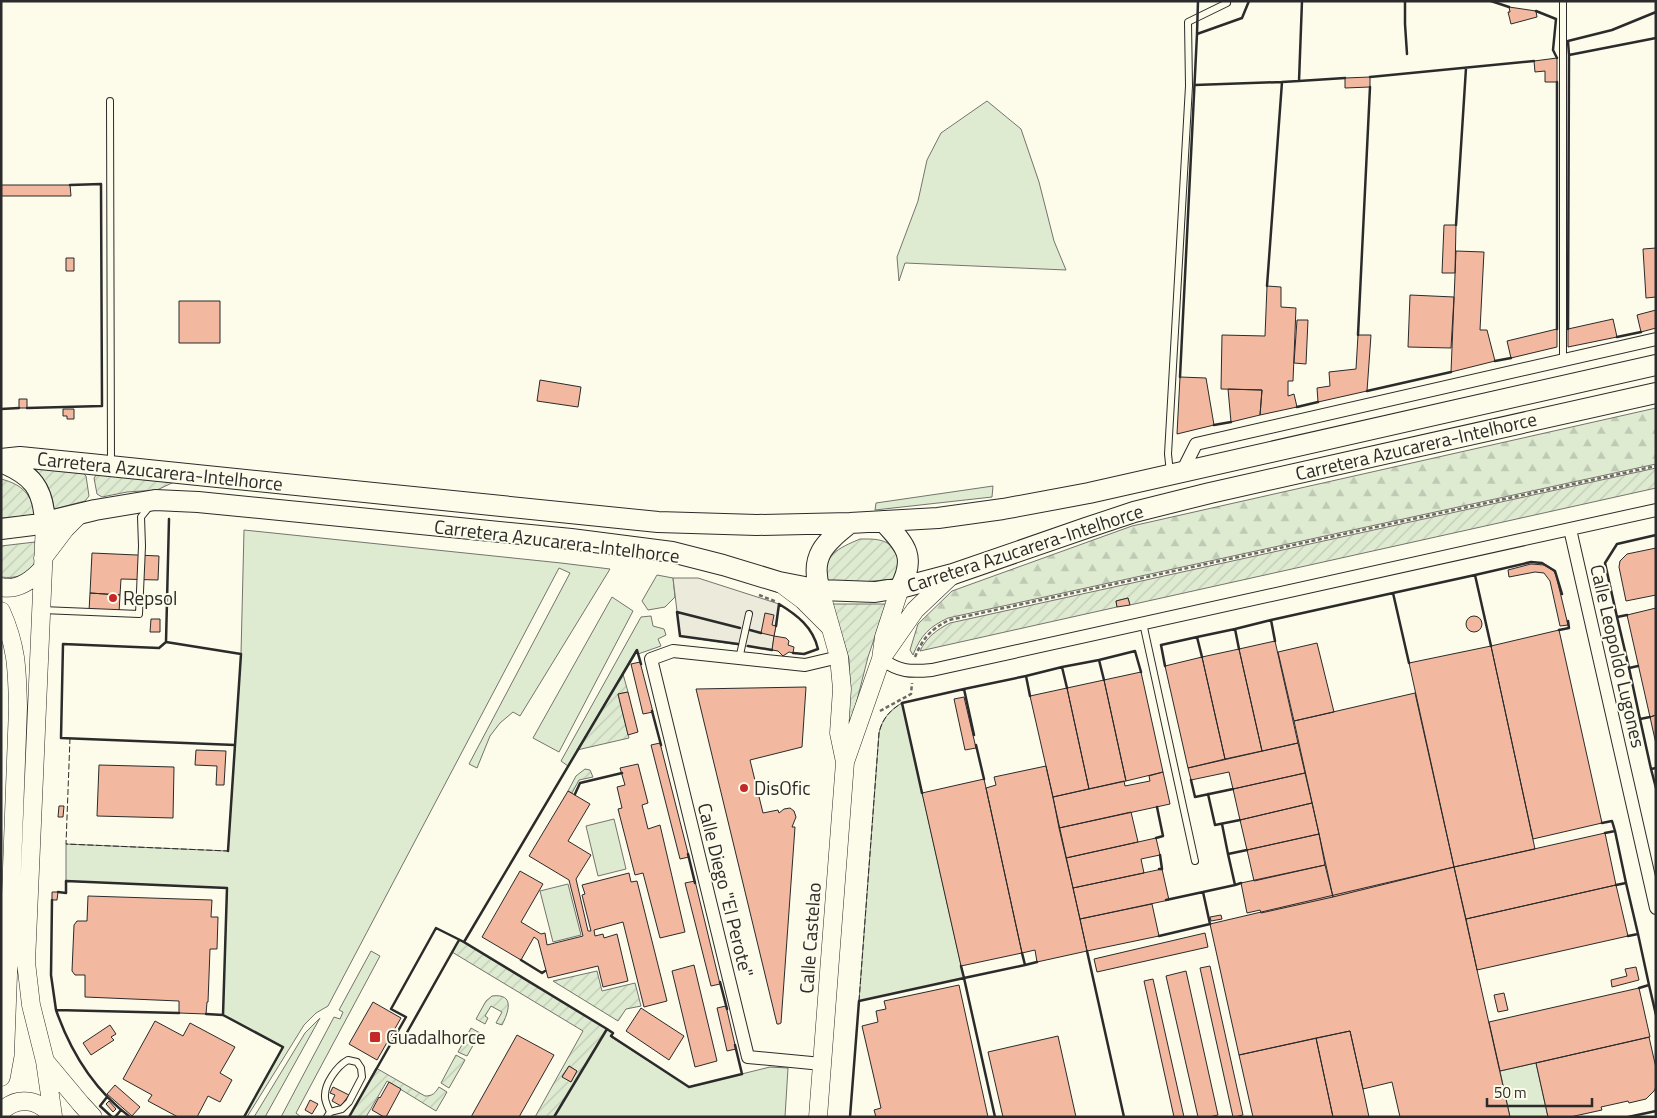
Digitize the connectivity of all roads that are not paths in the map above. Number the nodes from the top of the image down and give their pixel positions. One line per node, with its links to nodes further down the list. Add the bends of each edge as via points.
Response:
1 (1563, 1): 5 (lane)
2 (1227, 2): 10 (lane, via 1188,22 1189,86 1168,454)
3 (110, 101): 9 (lane)
4 (1656, 339): 5 (street)
5 (1563, 360): 10 (street, via 1196,444)
6 (1656, 365): 10 (main road, Carretera Azucarera-Intelhorce)
7 (1656, 393): 20 (main road, Carretera Azucarera-Intelhorce, via 1210,492 1102,522)
8 (1, 461): 9 (main road, Carretera Azucarera-Intelhorce, via 20,458); 15 (main road, via 21,471 33,482 40,494)
9 (111, 466): 16 (main road, Carretera Azucarera-Intelhorce, via 658,522)
10 (1176, 473): 14 (main road, Carretera Azucarera-Intelhorce, via 1003,509)
11 (155, 500): 13 (main road, Carretera Azucarera-Intelhorce); 21 (main road, Carretera Azucarera-Intelhorce, via 571,539 672,552); 25 (lane, via 141,517 139,614)
12 (1656, 510): 18 (street)
13 (81, 513): 15 (main road, Carretera Azucarera-Intelhorce); 19 (main road, via 65,529)
14 (883, 521): 16 (main road, Carretera Azucarera-Intelhorce); 23 (main road, via 906,548 909,566)
15 (45, 522): 17 (main road, Carretera Azucarera-Intelhorce); 19 (main road)
16 (850, 523): 24 (main road, via 821,550 816,564)
17 (1, 529)
18 (1570, 529): 28 (street); 36 (street, Calle Leopoldo Lugones)
19 (43, 563): 22 (main road, via 33,578 20,585); 25 (main road)
20 (953, 574): 23 (main road, Carretera Azucarera-Intelhorce); 32 (main road, via 914,610)
21 (779, 582): 24 (main road, Carretera Azucarera-Intelhorce); 29 (main road)
22 (1, 587)
23 (900, 588): 24 (main road, Carretera Azucarera-Intelhorce, via 875,592); 32 (main road, Calle Castelao, via 884,637)
24 (820, 590): 29 (main road, Calle Castelao)
25 (41, 610): 35 (main road)
26 (1, 611): 35 (main road, via 11,636 17,666)
27 (748, 614): 31 (lane)
28 (1143, 623): 32 (street, via 932,670 906,671); 34 (lane)
29 (831, 628): 30 (main road, Calle Castelao)
30 (839, 657): 31 (street, via 805,665); 33 (main road, Calle Castelao, via 842,689 839,733)
31 (739, 659): 38 (street, Calle Diego "El Perote", via 674,652 651,659 748,1057)
32 (881, 659): 33 (main road, Calle Castelao)
33 (845, 762): 38 (main road, Calle Castelao)
34 (1195, 861)
35 (14, 866): 37 (main road, via 31,1005); 39 (main road, via 5,1055)
36 (1656, 908)
37 (45, 1061): 42 (main road); 43 (main road)
38 (822, 1064): 44 (main road, Calle Castelao)
39 (1, 1077)
40 (1, 1112): 42 (main road, via 16,1102 26,1101 46,1108)
41 (329, 1114): 41 (lane, via 349,1102 362,1077 357,1062 348,1060 340,1064 325,1089 324,1099)
42 (53, 1116)
43 (94, 1117)
44 (818, 1117)

